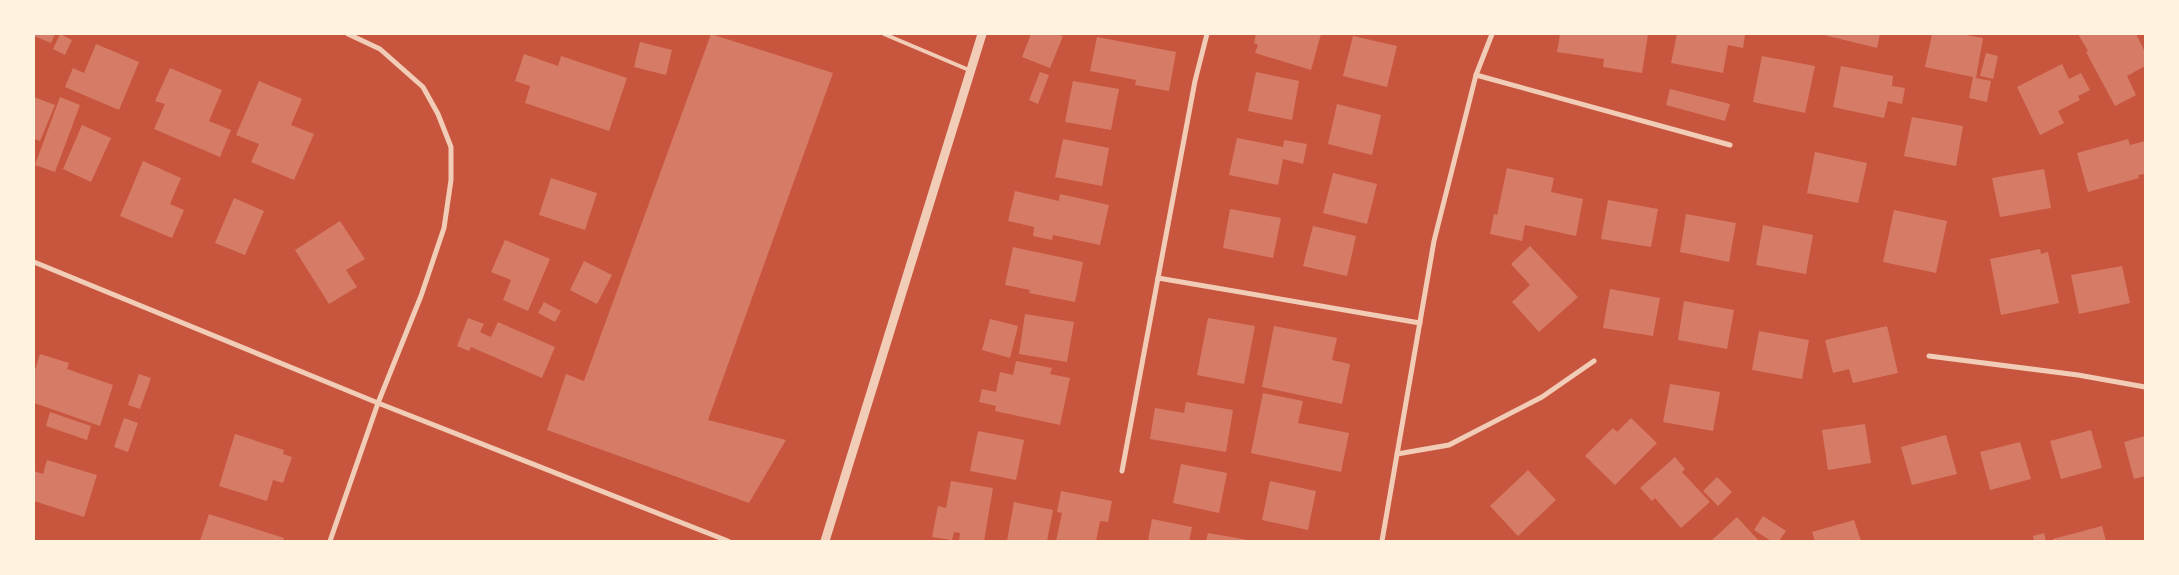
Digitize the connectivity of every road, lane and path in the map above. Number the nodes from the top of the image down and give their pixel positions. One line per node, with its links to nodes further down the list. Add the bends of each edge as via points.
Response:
1 (348, 34): 15 (street, via 380,49 423,87 451,147 451,180 444,228)
2 (884, 34): 6 (lane)
3 (982, 34): 6 (street)
4 (1208, 34): 10 (street, via 1195,81)
5 (1492, 34): 7 (street)
6 (971, 71): 20 (street)
7 (1476, 75): 8 (street); 11 (street, via 1434,241)
8 (1730, 145)
9 (34, 262): 15 (street)
10 (1158, 278): 11 (street); 17 (street)
11 (1420, 322): 16 (street)
12 (1930, 356): 14 (street)
13 (1594, 361): 16 (street, via 1542,397 1449,445)
14 (2145, 387)
15 (378, 403): 18 (street); 19 (street)
16 (1397, 454): 21 (street)
17 (1122, 471)
18 (330, 541)
19 (728, 541)
20 (825, 541)
21 (1382, 541)

